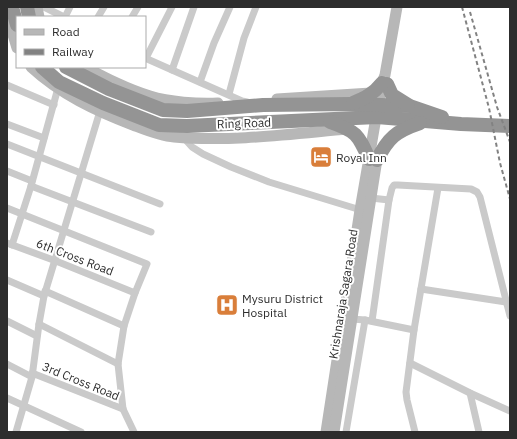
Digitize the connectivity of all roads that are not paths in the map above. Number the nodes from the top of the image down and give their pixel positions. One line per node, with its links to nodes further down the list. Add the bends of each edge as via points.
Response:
1 (44, 7): 11 (street)
2 (70, 7): 12 (street)
3 (104, 7): 13 (street)
4 (138, 7): 14 (street)
5 (172, 7): 17 (street)
6 (194, 7): 23 (street)
7 (230, 7): 24 (street)
8 (256, 7): 27 (street, via 244,38)
9 (397, 7): 28 (street)
10 (10, 11): 15 (highway); 16 (street)
11 (62, 16)
12 (65, 16)
13 (99, 16)
14 (133, 16)
15 (16, 23)
16 (16, 45)
17 (146, 56)
18 (146, 58): 23 (street)
19 (31, 68): 26 (street)
20 (43, 68): 34 (highway, Ring Road, via 59,82 159,125)
21 (68, 68): 31 (highway, Ring Road, via 109,89 163,110 187,111)
22 (87, 68): 29 (street, via 151,97 188,102)
23 (172, 70): 24 (street)
24 (200, 82): 27 (street)
25 (7, 85): 30 (street)
26 (58, 88): 30 (street); 33 (street, via 83,104)
27 (229, 94): 29 (street)
28 (382, 97): 29 (street); 31 (highway, Ring Road, via 351,104); 32 (highway, Ring Road); 32 (highway, via 392,96); 34 (highway, Ring Road); 35 (highway, Ring Road); 44 (street)
29 (242, 101): 31 (street)
30 (54, 105): 41 (street)
31 (263, 105)
32 (410, 106): 37 (highway, Ring Road)
33 (100, 111): 40 (street, via 156,134); 46 (street)
34 (326, 120): 39 (highway)
35 (426, 121): 37 (highway, Ring Road); 44 (highway, via 395,134)
36 (7, 124): 41 (street)
37 (461, 124): 38 (highway, Ring Road)
38 (510, 126)
39 (348, 129): 40 (street, via 231,137); 44 (highway, via 356,134)
40 (183, 137): 54 (street, via 203,154 231,167 275,184)
41 (44, 138): 43 (street)
42 (7, 144): 43 (street)
43 (38, 156): 46 (street); 47 (street)
44 (373, 160): 49 (street, Krishnaraja Sagara Road); 54 (street, Krishnaraja Sagara Road)
45 (7, 172): 47 (street)
46 (81, 172): 51 (street); 52 (street)
47 (31, 183): 51 (street); 55 (street)
48 (438, 188): 50 (street, via 394,185); 61 (street); 64 (street, via 471,189 480,197)
49 (370, 198): 50 (street); 54 (street, Krishnaraja Sagara Road)
50 (390, 200): 68 (street)
51 (73, 202): 56 (street); 57 (street)
52 (160, 204)
53 (7, 208): 55 (street)
54 (364, 212): 66 (street, Krishnaraja Sagara Road); 85 (street, Krishnaraja Sagara Road)
55 (21, 213): 56 (street); 58 (street)
56 (64, 231): 59 (street); 62 (street, via 147,264)
57 (151, 232)
58 (9, 244): 59 (street, 6th Cross Road)
59 (56, 261): 62 (street, 6th Cross Road); 63 (street)
60 (7, 280): 63 (street)
61 (421, 289): 64 (street); 71 (street)
62 (135, 293): 70 (street)
63 (45, 294): 69 (street); 70 (street)
64 (506, 302): 65 (street)
65 (510, 316)
66 (352, 319): 68 (street); 86 (street, Krishnaraja Sagara Road)
67 (7, 321): 72 (street)
68 (369, 321): 71 (street); 87 (street)
69 (38, 324): 72 (street); 75 (street)
70 (124, 326): 75 (street)
71 (414, 330): 73 (street)
72 (37, 336): 76 (street)
73 (410, 363): 77 (street); 88 (street, via 406,396)
74 (7, 364): 76 (street, 3rd Cross Road)
75 (118, 364): 80 (street)
76 (32, 375): 79 (street); 80 (street, 3rd Cross Road)
77 (470, 393): 81 (street); 89 (street)
78 (7, 398): 79 (street)
79 (24, 406): 82 (street); 83 (street)
80 (123, 409): 84 (street)
81 (510, 411)
82 (16, 432)
83 (81, 432)
84 (134, 432)
85 (326, 432)
86 (334, 432)
87 (346, 432)
88 (415, 432)
89 (479, 432)

